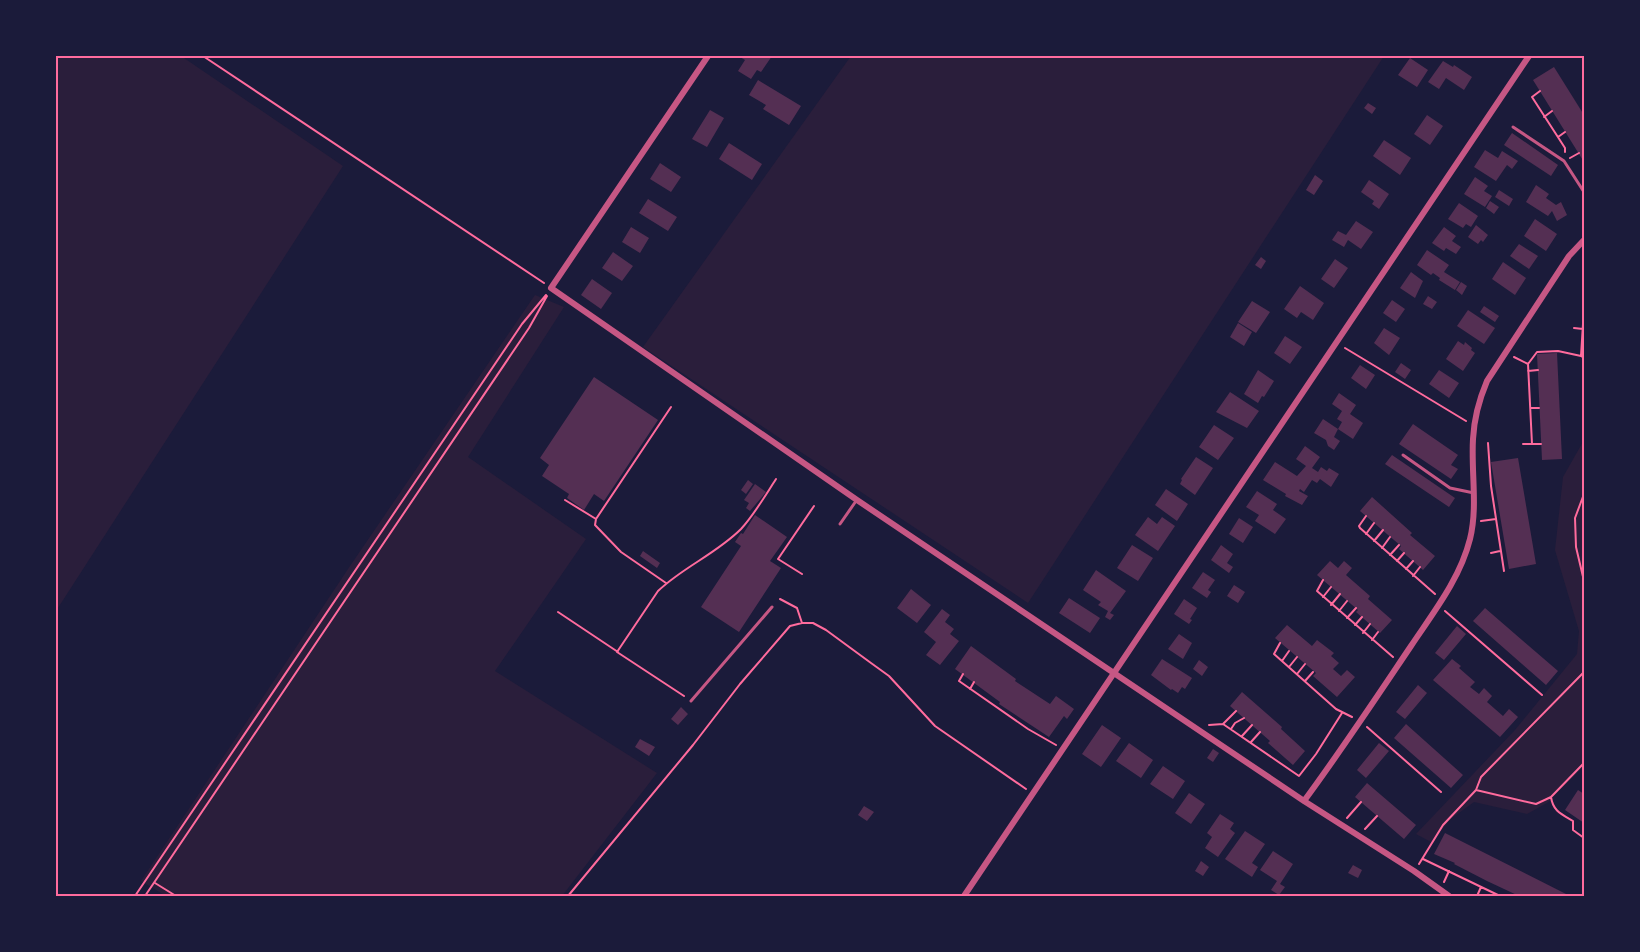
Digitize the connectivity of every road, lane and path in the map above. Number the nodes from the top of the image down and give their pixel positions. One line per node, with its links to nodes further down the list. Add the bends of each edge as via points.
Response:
1 (203, 56): 13 (path)
2 (708, 56): 13 (street)
3 (1529, 56): 17 (street)
4 (1540, 91): 6 (path, via 1532,97)
5 (1552, 111): 6 (path)
6 (1545, 117): 9 (path)
7 (1513, 128): 10 (lane)
8 (1565, 132): 9 (path)
9 (1558, 137): 10 (path, via 1565,148)
10 (1564, 161): 11 (lane)
11 (1584, 192)
12 (1584, 240): 18 (street, via 1569,256)
13 (551, 288): 36 (street); 125 (path, via 529,328); 127 (path, via 522,324)
14 (1584, 308): 16 (path)
15 (1574, 328): 16 (path)
16 (1583, 329): 19 (path)
17 (1337, 344): 26 (path); 91 (street)
18 (1505, 353): 20 (path); 26 (street, via 1487,381)
19 (1583, 357): 20 (path, via 1558,351 1537,352)
20 (1528, 364): 22 (path)
21 (1538, 370): 22 (path)
22 (1528, 371): 24 (path)
23 (671, 407): 39 (path)
24 (1531, 408): 25 (path); 29 (path)
25 (1539, 408)
26 (1474, 426): 33 (street)
27 (1488, 443): 40 (path)
28 (1522, 444): 29 (path)
29 (1532, 444): 30 (path)
30 (1541, 444)
31 (1403, 455): 33 (lane, via 1450,488)
32 (776, 480): 63 (path, via 742,528)
33 (1474, 493): 41 (street)
34 (1584, 494): 62 (path, via 1575,518 1576,547)
35 (565, 500): 39 (path)
36 (857, 500): 43 (lane); 91 (street)
37 (814, 506): 59 (path, via 778,559)
38 (1366, 516): 45 (path, via 1359,526)
39 (596, 519): 63 (path, via 595,525 621,552)
40 (1496, 519): 41 (path); 50 (path)
41 (1473, 522): 71 (street, via 1464,557)
42 (1374, 523): 45 (path)
43 (840, 524)
44 (1383, 530): 47 (path)
45 (1366, 534): 47 (path)
46 (1390, 537): 49 (path)
47 (1374, 541): 49 (path)
48 (1399, 545): 53 (path)
49 (1382, 548): 53 (path)
50 (1501, 551): 52 (path); 58 (path)
51 (1404, 553): 54 (path)
52 (1491, 553)
53 (1390, 555): 54 (path)
54 (1397, 561): 57 (path)
55 (1413, 561): 57 (path)
56 (1420, 567): 60 (path)
57 (1406, 569): 60 (path)
58 (1504, 571)
59 (802, 574)
60 (1413, 576): 65 (path)
61 (1323, 580): 67 (path, via 1317,591)
62 (1584, 581)
63 (666, 583): 85 (path)
64 (1331, 587): 67 (path)
65 (1427, 588)
66 (1340, 594): 70 (path)
67 (1323, 597): 70 (path)
68 (780, 599): 78 (path, via 797,608)
69 (1347, 601): 74 (path)
70 (1332, 605): 74 (path)
71 (1438, 605): 88 (street); 100 (path)
72 (772, 607): 101 (lane)
73 (1356, 608): 77 (path)
74 (1339, 611): 77 (path)
75 (558, 612): 85 (path)
76 (1362, 617): 80 (path)
77 (1347, 618): 80 (path)
78 (802, 622): 115 (path, via 826,630 872,663 935,726); 130 (path, via 790,626 740,684)
79 (1370, 624): 82 (path)
80 (1355, 625): 82 (path)
81 (1378, 632): 83 (path)
82 (1364, 633): 83 (path)
83 (1372, 640): 88 (path)
84 (1290, 651): 87 (path)
85 (617, 652): 98 (path); 101 (path)
86 (1297, 657): 90 (path)
87 (1281, 661)
88 (1400, 663): 117 (street)
89 (1305, 664): 95 (path)
90 (1289, 667)
91 (1115, 672): 107 (street); 112 (street)
92 (1313, 672): 96 (path)
93 (1584, 672): 114 (path, via 1481,777)
94 (963, 674): 99 (path, via 959,681)
95 (1297, 674)
96 (1305, 681)
97 (974, 682): 99 (path)
98 (673, 689)
99 (970, 689): 112 (path)
100 (1542, 695)
101 (691, 701)
102 (1236, 711): 105 (path)
103 (1343, 712): 111 (path, via 1299,776)
104 (1244, 718): 108 (path)
105 (1223, 724): 107 (path); 108 (path)
106 (1252, 725): 110 (path)
107 (1194, 726): 117 (street)
108 (1231, 729): 110 (path)
109 (1260, 732): 111 (path)
110 (1242, 736): 111 (path)
111 (1251, 742)
112 (1064, 749): 115 (street)
113 (1584, 763): 116 (path)
114 (1476, 790): 116 (path, via 1536,804); 123 (path, via 1443,825)
115 (1033, 794): 131 (street)
116 (1551, 797): 122 (path, via 1552,806 1573,821 1574,831)
117 (1304, 801): 120 (street)
118 (1360, 802): 120 (path)
119 (1377, 816): 121 (path)
120 (1342, 825): 121 (street)
121 (1360, 836): 124 (street)
122 (1584, 838)
123 (1423, 859): 124 (path); 126 (path)
124 (1414, 871): 132 (street)
125 (155, 883): 128 (path); 129 (path)
126 (1481, 887): 133 (path); 134 (path)
127 (135, 897)
128 (145, 897)
129 (176, 897)
130 (567, 897)
131 (964, 897)
132 (1449, 897)
133 (1477, 897)
134 (1500, 897)

